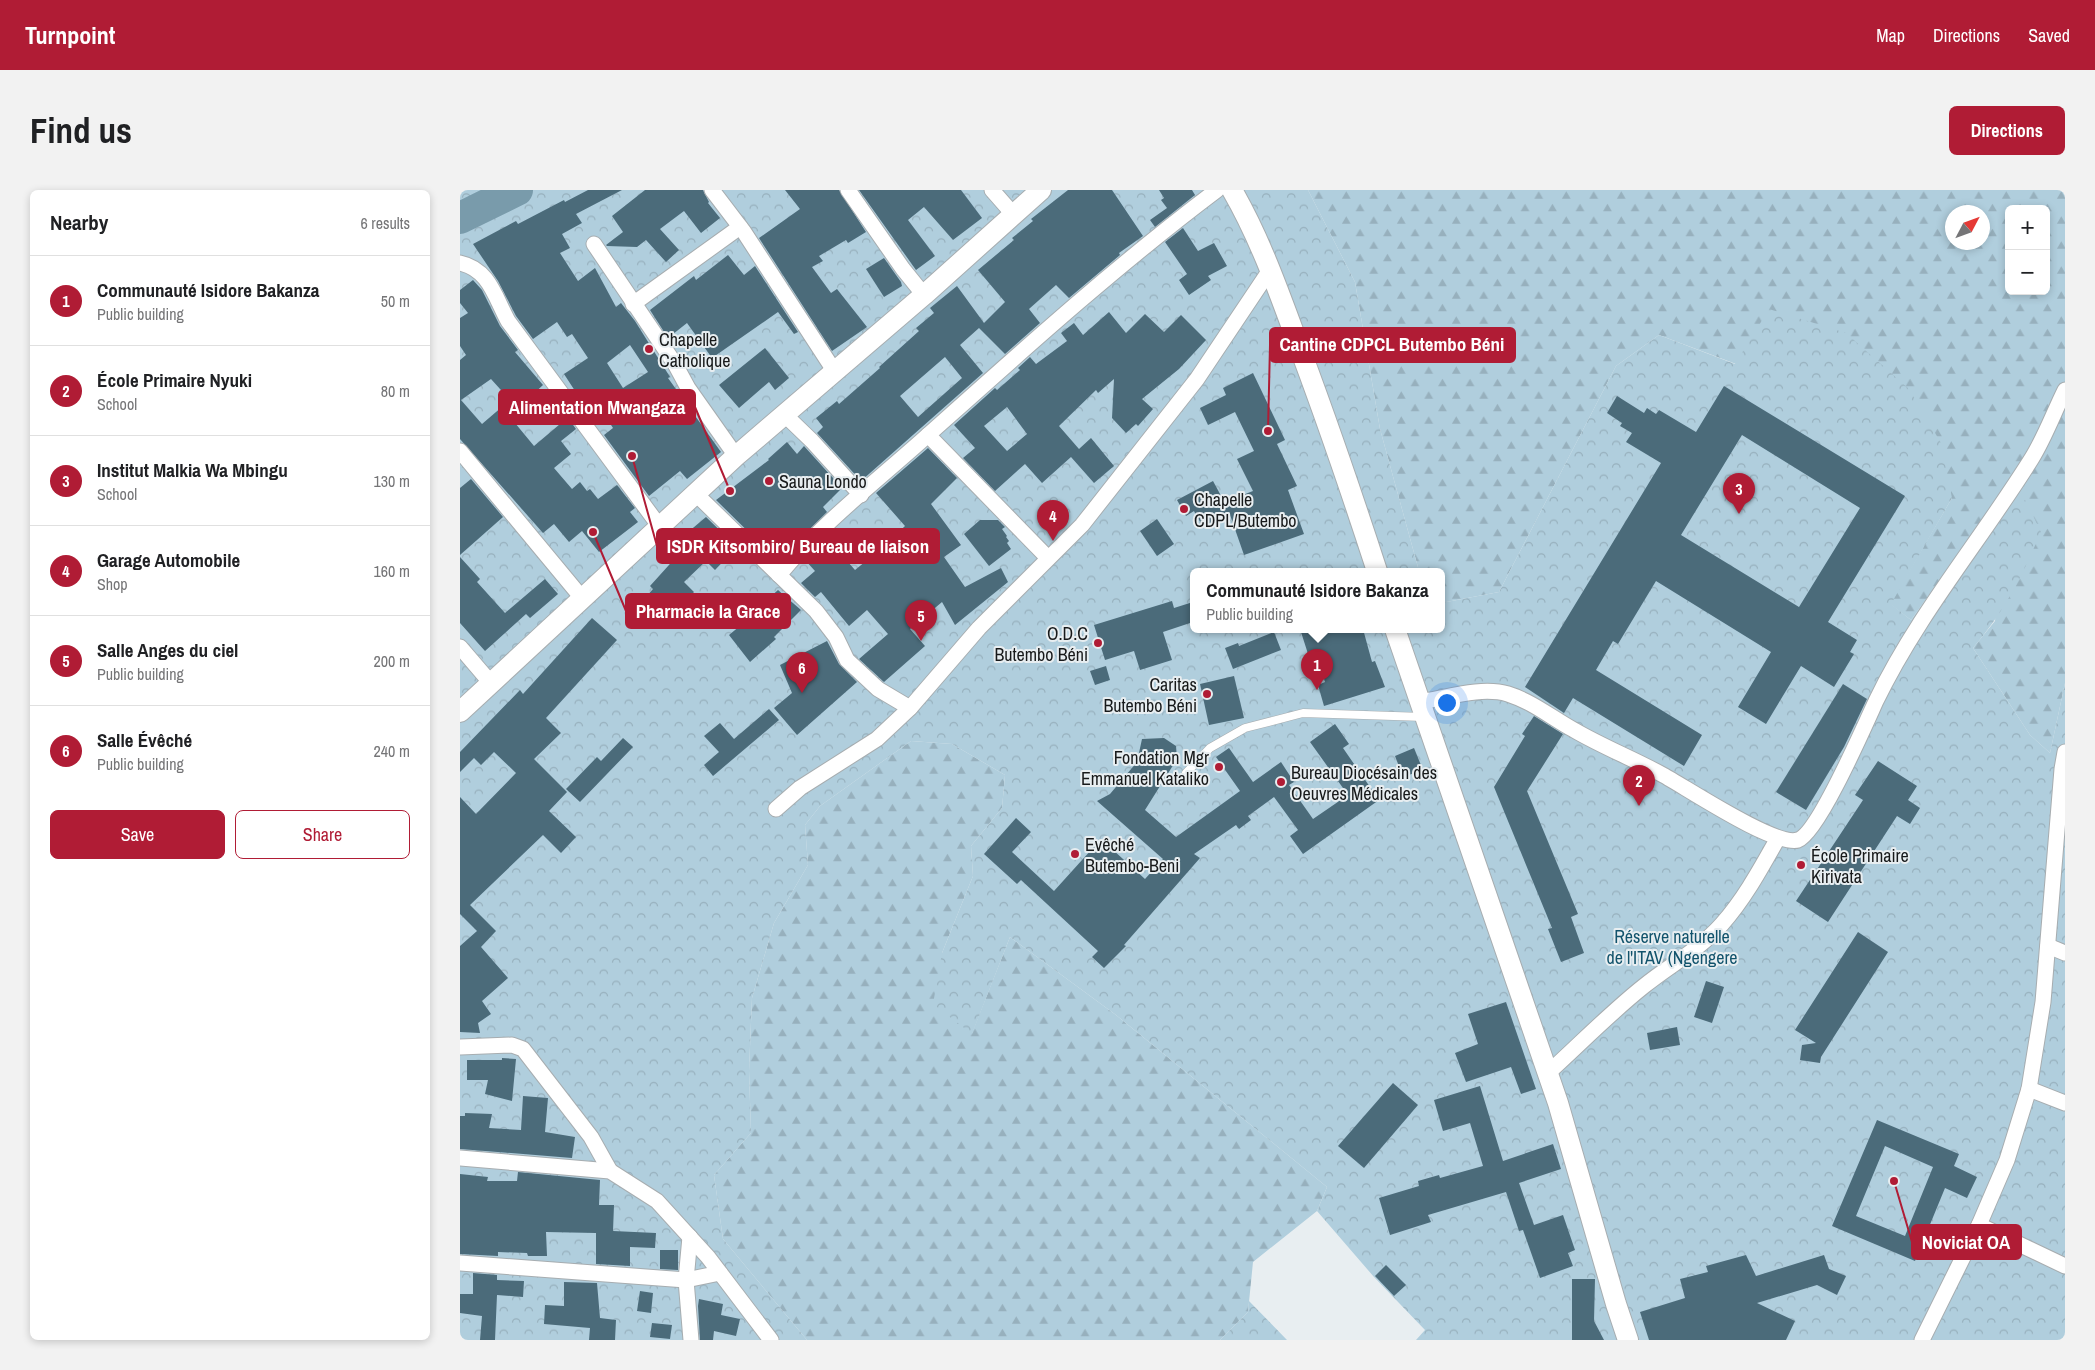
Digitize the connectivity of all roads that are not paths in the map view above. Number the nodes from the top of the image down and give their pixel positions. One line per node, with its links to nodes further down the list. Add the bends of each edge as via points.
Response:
1 (712, 190): 8 (street)
2 (848, 190): 12 (street)
3 (992, 190): 7 (street)
4 (1041, 190): 7 (street)
5 (1217, 190): 17 (street, via 1152,240)
6 (1232, 190): 11 (street, via 1251,223)
7 (1013, 214): 12 (street)
8 (740, 227): 13 (street); 14 (street)
9 (594, 244): 13 (street)
10 (460, 262): 22 (street, via 477,268 491,285 508,321)
11 (1270, 270): 23 (street, via 1191,387 1082,525); 24 (street)
12 (924, 295): 14 (street)
13 (633, 304): 19 (street)
14 (835, 372): 16 (street)
15 (2065, 390): 37 (street, via 2034,456 1896,660 1836,786 1810,831 1791,841)
16 (785, 415): 19 (street); 21 (street)
17 (928, 434): 21 (street); 23 (street)
18 (460, 451): 26 (street)
19 (736, 456): 20 (street)
20 (696, 494): 22 (street); 25 (street)
21 (861, 495): 25 (street)
22 (660, 527): 26 (street)
23 (1048, 558): 30 (street, via 979,628)
24 (1376, 568)
25 (779, 575): 30 (street, via 822,617 847,660 878,689)
26 (582, 598): 29 (street)
27 (1396, 633): 31 (street)
28 (460, 647): 29 (street)
29 (490, 682): 32 (street)
30 (910, 708): 36 (street, via 877,739 800,788)
31 (1422, 710): 35 (lane, via 1302,713 1245,728 1210,748); 37 (street, via 1487,691 1507,694 1543,710 1573,730 1662,774); 41 (street)
32 (460, 712)
33 (2065, 752): 34 (street)
34 (2063, 769): 38 (street)
35 (1186, 773)
36 (776, 809)
37 (1778, 838): 41 (street, via 1744,897 1721,925 1609,1014)
38 (2048, 946): 39 (street); 42 (street, via 2043,1002)
39 (2065, 953)
40 (460, 1047): 45 (street, via 512,1045 523,1049 591,1137)
41 (1548, 1073): 54 (street)
42 (2028, 1089): 43 (street); 46 (street, via 2006,1160)
43 (2065, 1103)
44 (460, 1158): 45 (street)
45 (610, 1172): 47 (street, via 657,1201)
46 (1979, 1225): 49 (street); 55 (street)
47 (690, 1237): 50 (street); 51 (street)
48 (460, 1263): 51 (street)
49 (2065, 1266)
50 (720, 1273): 51 (street); 53 (street)
51 (686, 1280): 52 (street)
52 (691, 1340)
53 (771, 1340)
54 (1628, 1340)
55 (1922, 1340)

